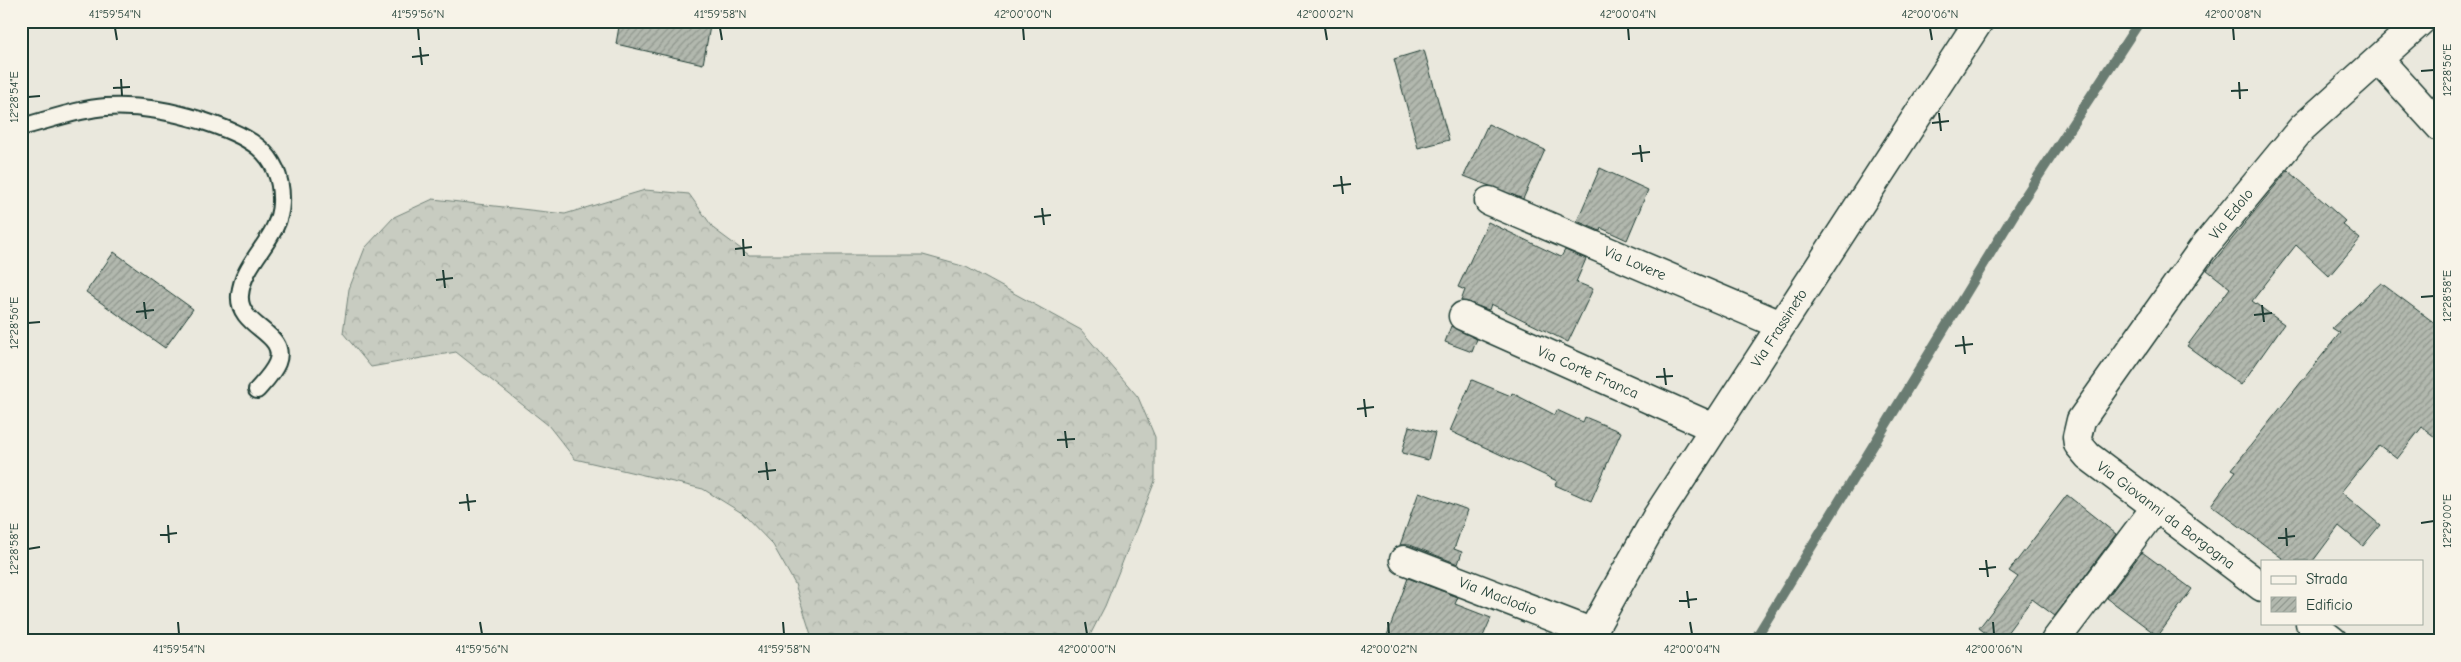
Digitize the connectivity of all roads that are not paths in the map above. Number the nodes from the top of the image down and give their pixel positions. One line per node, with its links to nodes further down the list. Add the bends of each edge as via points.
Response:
1 (1979, 21): 8 (street, Via Frassineto)
2 (2422, 21): 3 (street, Via Edolo)
3 (2380, 61): 5 (street); 11 (street, Via Edolo, via 2302,128 2203,248 2085,412)
4 (21, 127): 9 (lane, via 104,107 151,107 233,131 254,142 269,157 280,182 279,216 268,242 248,271 240,295 246,318 265,331 278,349 278,361 273,371)
5 (2440, 127)
6 (1489, 201): 8 (street, Via Lovere)
7 (1463, 316): 10 (street, Via Corte Franca)
8 (1781, 325): 10 (street, Via Frassineto)
9 (257, 390)
10 (1714, 428): 16 (street, Via Frassineto, via 1656,518)
11 (2076, 436): 12 (street, Via Giovanni da Borgogna, via 2088,456)
12 (2156, 507): 14 (street, Via Giovanni da Borgogna); 17 (street)
13 (1404, 560): 16 (street, Via Maclodio)
14 (2261, 586)
15 (2311, 624): 18 (street)
16 (1589, 636)
17 (2055, 641)
18 (2333, 641)

